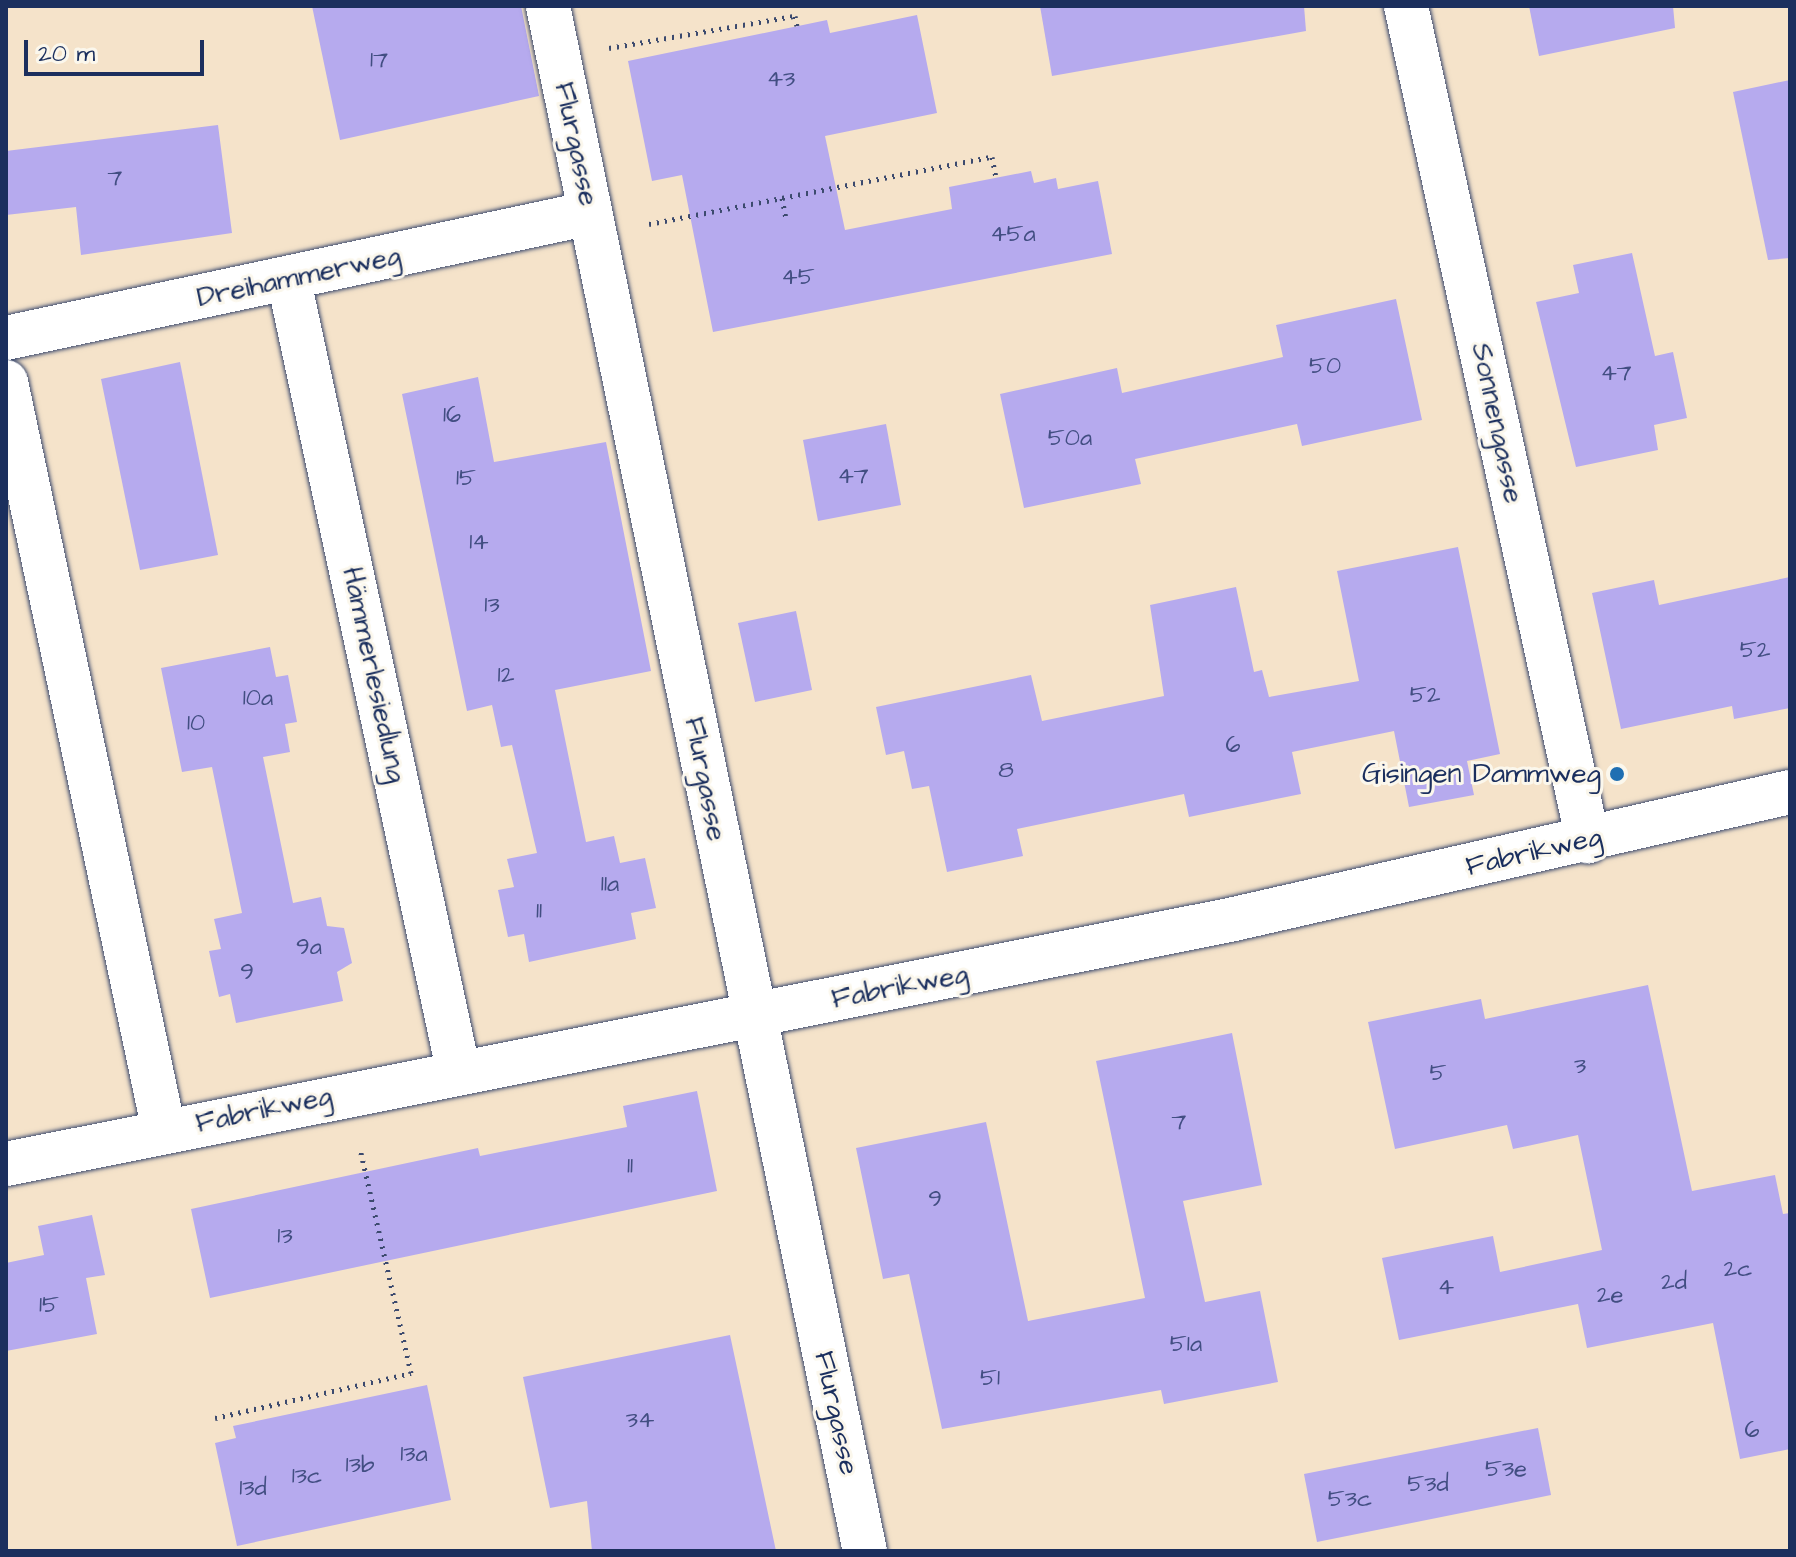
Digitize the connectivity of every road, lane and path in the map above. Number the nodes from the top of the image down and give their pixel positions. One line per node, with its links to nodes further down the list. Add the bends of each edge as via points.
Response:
1 (548, 6): 4 (street, Flurgasse)
2 (1406, 6): 13 (street, Sonnengasse)
3 (797, 26): 4 (path, via 795,16)
4 (558, 57): 8 (street, Flurgasse)
5 (996, 178): 6 (path, via 992,157)
6 (782, 198): 7 (path); 8 (path)
7 (786, 219)
8 (592, 224): 9 (street, Dreihammerweg); 14 (street, Flurgasse)
9 (289, 281): 10 (street, Dreihammerweg); 15 (street, Hämmerlesiedlung)
10 (6, 338)
11 (6, 382): 16 (street)
12 (1790, 792): 13 (street, Fabrikweg)
13 (1588, 841): 14 (street, Fabrikweg)
14 (752, 1015): 15 (street, Fabrikweg); 20 (street, Flurgasse)
15 (458, 1069): 16 (street, Fabrikweg)
16 (164, 1131): 18 (street, Fabrikweg)
17 (358, 1140): 19 (path, via 411,1373)
18 (6, 1164)
19 (215, 1418)
20 (865, 1551)

